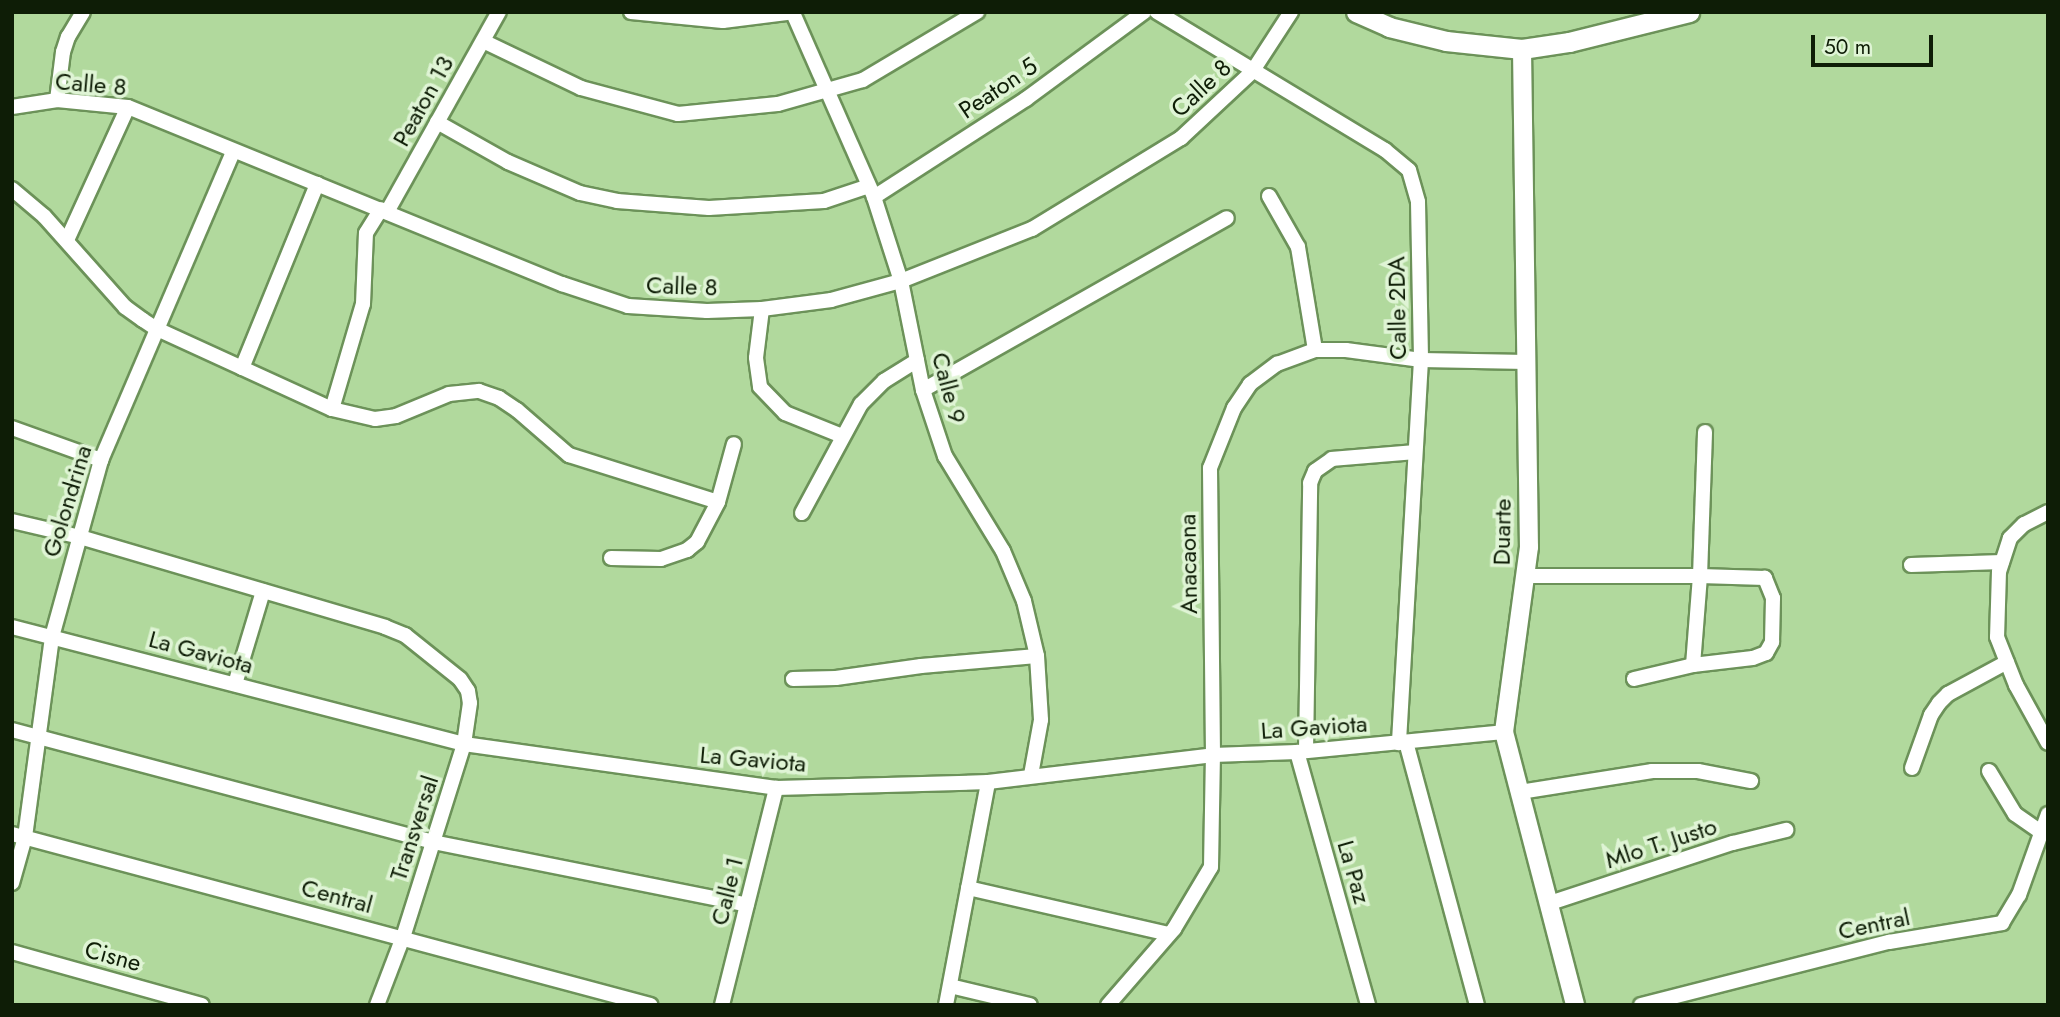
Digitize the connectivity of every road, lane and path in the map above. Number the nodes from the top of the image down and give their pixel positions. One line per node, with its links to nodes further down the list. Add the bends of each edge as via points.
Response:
1 (83, 12): 15 (street, via 63,52)
2 (499, 12): 11 (street, Peaton 13)
3 (631, 12): 4 (street, via 723,21)
4 (793, 12): 14 (street, Calle 9)
5 (977, 12): 14 (street, via 863,80)
6 (1144, 12): 22 (street, Peaton 5, via 1026,99)
7 (1157, 12): 13 (street, Calle 2DA)
8 (1292, 12): 13 (street, Calle 8)
9 (1356, 12): 12 (main road, via 1389,27 1446,41)
10 (1689, 12): 12 (main road, via 1595,37)
11 (483, 41): 14 (street, via 582,88 678,114 778,104); 18 (street, Peaton 13)
12 (1522, 49): 33 (street, Duarte)
13 (1252, 72): 27 (street, Calle 8, via 1181,138 1075,204 1032,229); 32 (street, Calle 2DA, via 1385,150 1409,170 1418,202)
14 (826, 90): 22 (street, Calle 9)
15 (57, 100): 16 (street, Calle 8); 17 (street, Calle 8)
16 (12, 107)
17 (128, 107): 19 (street, Calle 8); 26 (street)
18 (437, 122): 22 (street, Peaton 5, via 520,167 580,193 617,201 722,207 824,201); 24 (street, Peaton 13)
19 (233, 152): 20 (street, Calle 8); 29 (street, Golondrina)
20 (317, 184): 24 (street, Calle 8); 34 (street)
21 (12, 189): 26 (street)
22 (872, 191): 27 (street, Calle 9)
23 (1269, 196): 30 (street, via 1298,247)
24 (384, 210): 28 (street, Calle 8, via 562,284 628,306 708,312); 36 (street, Peaton 13, via 366,233 363,304)
25 (1227, 218): 35 (street)
26 (66, 240): 29 (street, via 125,307)
27 (901, 281): 28 (street, Calle 8, via 831,300); 31 (street, Calle 9)
28 (762, 309): 39 (street, via 757,358 760,387 785,413)
29 (157, 329): 34 (street); 42 (street, Golondrina)
30 (1315, 350): 32 (street, Anacaona); 69 (street, Anacaona, via 1277,364 1250,384 1220,438 1210,468)
31 (917, 360): 35 (street, Calle 9); 39 (street, via 866,397)
32 (1421, 360): 33 (street, Anacaona); 41 (street, Calle 2DA)
33 (1527, 362): 51 (street, Duarte)
34 (242, 368): 36 (street)
35 (923, 390): 56 (street, Calle 9, via 945,456 1015,579)
36 (331, 409): 43 (street, via 375,419 396,416 449,394 480,391 517,410 569,455)
37 (12, 428): 42 (street)
38 (1705, 432): 52 (street)
39 (842, 436): 45 (street)
40 (734, 444): 43 (street)
41 (1415, 452): 65 (street, Calle 2DA); 68 (street, La Paz, via 1332,458 1315,471 1310,483)
42 (101, 460): 47 (street, Golondrina)
43 (718, 502): 48 (street, via 705,531 687,550 661,559)
44 (2048, 512): 49 (street, via 2016,529)
45 (802, 513)
46 (12, 521): 47 (street)
47 (79, 537): 53 (street); 55 (street, Golondrina)
48 (611, 558)
49 (2002, 562): 50 (street); 57 (street, via 1997,637)
50 (1911, 565)
51 (1526, 576): 52 (street); 63 (street, Duarte)
52 (1700, 576): 58 (street); 58 (street, via 1765,578 1772,590 1772,642 1761,657)
53 (263, 591): 61 (street); 67 (street, Transversal, via 385,627 418,644 468,691)
54 (12, 626): 55 (street, La Gaviota)
55 (52, 637): 61 (street, La Gaviota); 64 (street, Golondrina)
56 (1037, 656): 59 (street); 72 (street, Calle 9, via 1041,720)
57 (2007, 662): 66 (street); 70 (street, via 1938,703)
58 (1693, 664): 60 (street)
59 (793, 679)
60 (1634, 679)
61 (234, 684): 67 (street, La Gaviota)
62 (12, 730): 64 (street)
63 (1504, 732): 65 (street, La Gaviota); 76 (street, Duarte)
64 (38, 737): 80 (street, Golondrina); 81 (street)
65 (1403, 743): 68 (street, La Gaviota); 98 (street, Calle 2DA)
66 (2048, 743)
67 (464, 744): 75 (street, La Gaviota); 81 (street, Transversal)
68 (1301, 752): 69 (street, La Gaviota); 97 (street, La Paz)
69 (1213, 755): 72 (street, La Gaviota); 86 (street, Anacaona, via 1211,867)
70 (1912, 768)
71 (1989, 771): 79 (street, via 2015,814)
72 (1031, 775): 74 (street, La Gaviota)
73 (1751, 781): 76 (street, via 1698,771 1653,771)
74 (988, 782): 75 (street, La Gaviota); 83 (street)
75 (776, 788): 85 (street, Calle 1)
76 (1520, 792): 84 (street, Duarte)
77 (2048, 814): 79 (street, Central)
78 (1786, 830): 84 (street, Mlo T. Justo)
79 (2041, 832): 100 (street, Central, via 2018,895 2002,923 1889,942)
80 (19, 836): 82 (street, Golondrina); 87 (street, Central)
81 (433, 842): 85 (street); 87 (street, Transversal)
82 (12, 883)
83 (968, 888): 86 (street); 89 (street)
84 (1550, 903): 99 (street, Duarte)
85 (747, 905): 93 (street, Calle 1)
86 (1169, 934): 96 (street, Anacaona)
87 (403, 937): 91 (street, Transversal); 92 (street, Central)
88 (12, 952): 90 (street, Cisne)
89 (950, 986): 94 (street); 95 (street)
90 (202, 1005)
91 (377, 1005)
92 (650, 1005)
93 (722, 1005)
94 (946, 1005)
95 (1030, 1005)
96 (1108, 1005)
97 (1368, 1005)
98 (1477, 1005)
99 (1575, 1005)
100 (1641, 1005)

